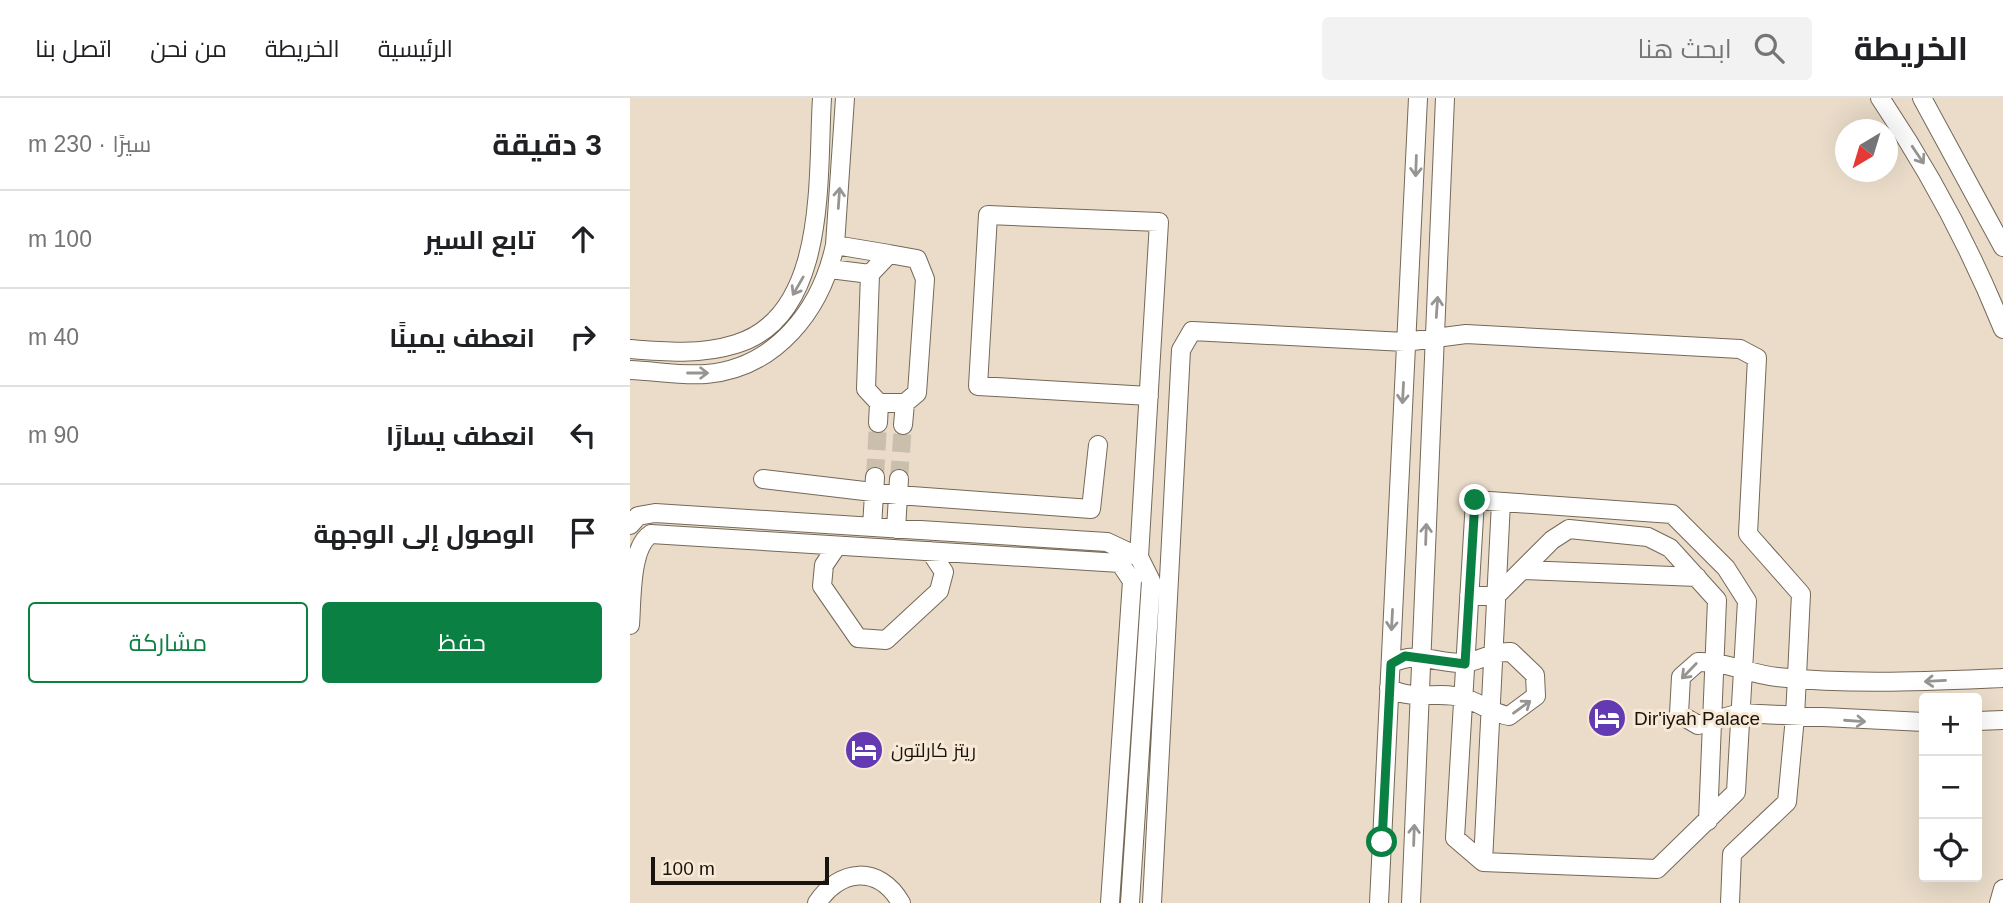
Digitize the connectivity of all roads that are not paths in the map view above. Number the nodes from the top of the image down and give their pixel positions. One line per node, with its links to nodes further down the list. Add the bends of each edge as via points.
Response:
1 (822, 98): 16 (street, one-way to 16, via 813,244 804,276 781,311 761,332 738,344 692,353)
2 (845, 98): 8 (street, one-way to 2)
3 (1418, 98): 15 (street, one-way to 15)
4 (1445, 98): 14 (street, one-way to 4)
5 (1923, 98): 7 (street)
6 (1882, 99): 13 (street, one-way to 13, via 1953,216)
7 (1998, 221): 9 (street)
8 (835, 246): 10 (street); 11 (street)
9 (2003, 247)
10 (889, 254): 12 (street); 20 (street, via 917,259 925,279 917,393)
11 (830, 269): 12 (street); 17 (street, one-way to 11, via 704,374 756,360 801,324)
12 (870, 274): 19 (street, via 866,389)
13 (2003, 330)
14 (1434, 338): 15 (street); 44 (street, one-way to 14); 49 (street, via 1466,334 1727,348 1757,358 1748,534 1801,594)
15 (1405, 342): 46 (street, one-way to 46); 68 (street, via 1192,331 1181,350)
16 (630, 349)
17 (630, 370)
18 (1149, 396): 18 (street, via 1159,222 988,215 978,386); 37 (street)
19 (879, 403): 20 (street); 21 (street)
20 (905, 403): 22 (street)
21 (878, 423)
22 (903, 425)
23 (1098, 445): 26 (street, via 1091,509)
24 (763, 479): 25 (street)
25 (874, 485): 26 (street); 31 (street)
26 (899, 487): 32 (street)
27 (1501, 502): 28 (street); 40 (street, via 1475,500); 41 (street)
28 (1566, 507): 29 (street); 33 (street)
29 (1672, 514): 34 (street); 48 (street, via 1726,568 1746,601)
30 (630, 526): 31 (street, via 638,516 655,513)
31 (872, 527): 32 (street)
32 (896, 529): 37 (street, via 1107,542)
33 (1569, 529): 34 (street, via 1648,537); 38 (street)
34 (1660, 543): 39 (street)
35 (837, 546): 36 (street); 36 (street, via 824,565 822,586 859,638 887,640 939,591 944,572); 42 (street, via 651,534 641,539 634,552)
36 (930, 551): 66 (street, via 1120,563 1132,581)
37 (1139, 557): 67 (street, via 1151,581)
38 (1522, 570): 39 (street); 41 (street)
39 (1697, 577): 45 (street, via 1717,600)
40 (1469, 596): 41 (street); 47 (street)
41 (1496, 596): 43 (street)
42 (630, 625)
43 (1495, 651): 47 (street); 54 (street); 54 (street, one-way to 43, via 1509,716 1536,696 1535,676 1510,652)
44 (1421, 658): 46 (street, via 1405,656); 47 (street); 52 (street)
45 (1714, 661): 48 (street); 60 (street); 60 (street, one-way to 60, via 1698,662 1681,677 1679,714 1698,724)
46 (1391, 664): 51 (street)
47 (1465, 664): 53 (street)
48 (1742, 672): 49 (street); 55 (street)
49 (1798, 678): 50 (street, one-way to 49, via 1896,683); 56 (street)
50 (2003, 678)
51 (1389, 688): 52 (street, via 1402,695); 69 (street)
52 (1420, 695): 53 (street); 70 (street, one-way to 52)
53 (1463, 697): 54 (street); 62 (street, via 1455,838)
54 (1492, 713): 62 (street)
55 (1740, 713): 56 (street); 60 (street); 61 (street, via 1736,792)
56 (1795, 717): 59 (street, one-way to 59); 71 (street, via 1787,802 1732,854)
57 (1982, 720): 58 (street)
58 (2003, 720)
59 (1919, 722)
60 (1712, 723): 61 (street)
61 (1709, 821): 62 (street, via 1657,869)
62 (1483, 862)
63 (2003, 889): 72 (street)
64 (817, 903): 65 (street, via 827,887 859,874 879,879)
65 (901, 903)
66 (1110, 903)
67 (1130, 903)
68 (1152, 903)
69 (1379, 903)
70 (1411, 903)
71 (1730, 903)
72 (1999, 903)

